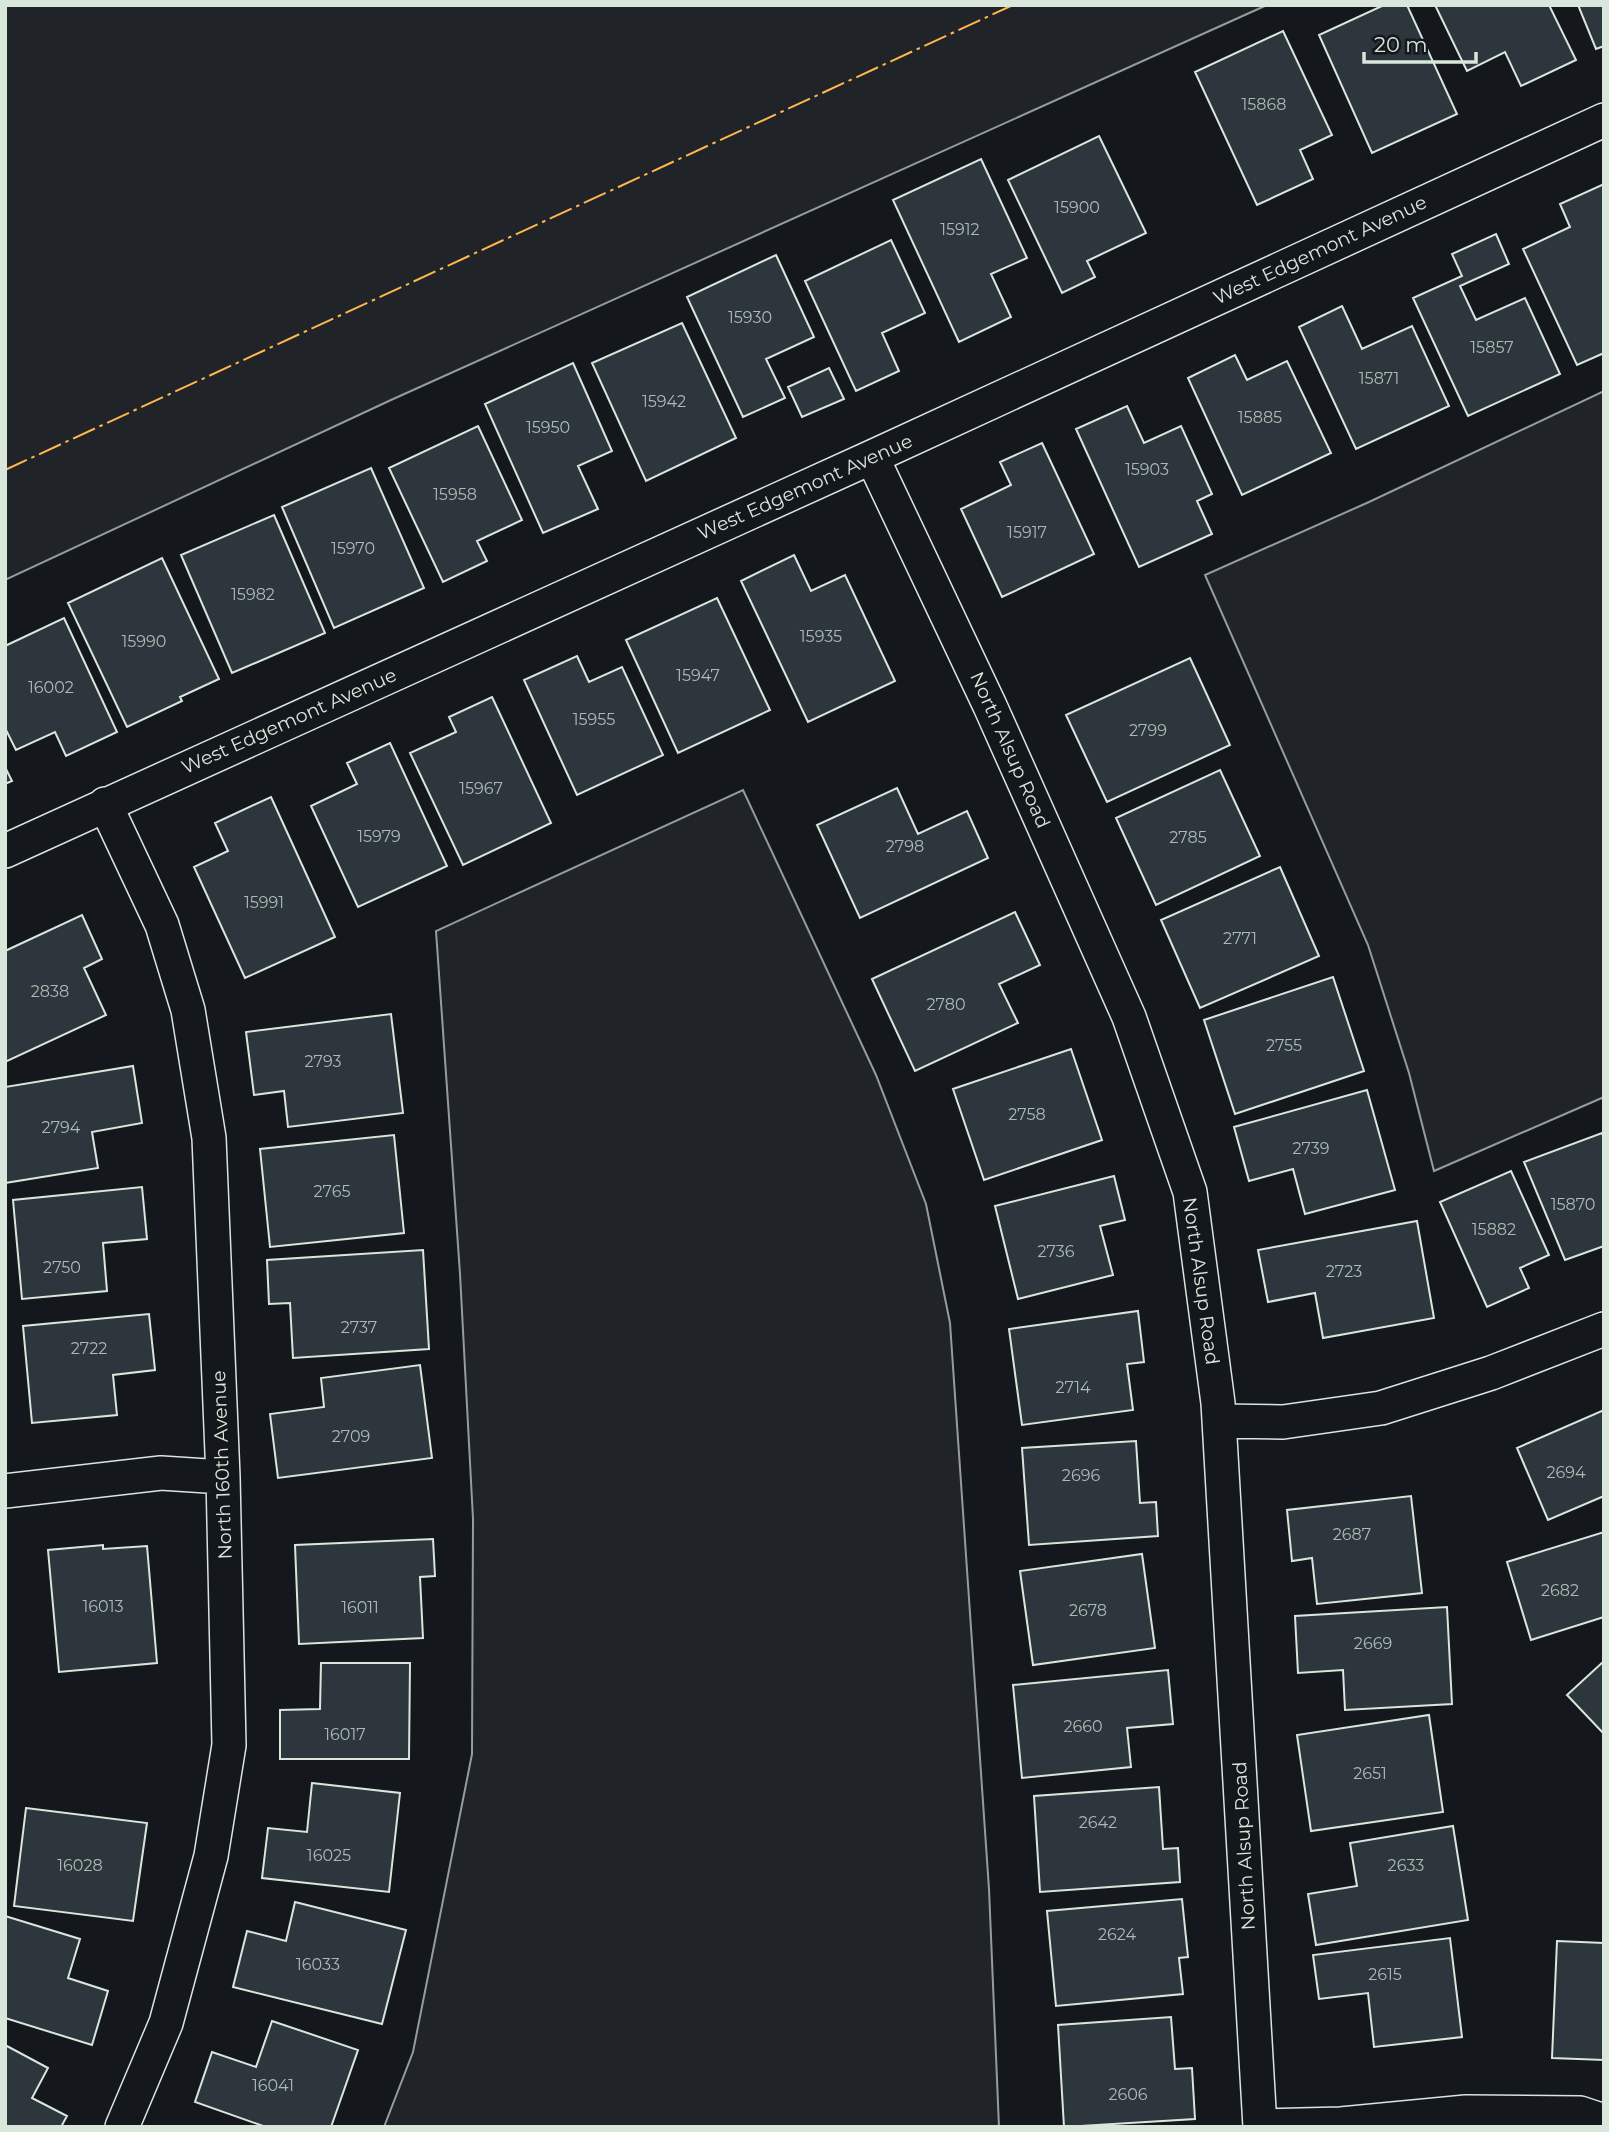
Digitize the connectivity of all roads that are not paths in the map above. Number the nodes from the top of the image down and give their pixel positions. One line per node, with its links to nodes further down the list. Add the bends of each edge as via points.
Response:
1 (1604, 120): 2 (street, West Edgemont Avenue)
2 (872, 457): 3 (street, West Edgemont Avenue); 6 (street, North Alsup Road, via 1129,1017 1190,1192)
3 (105, 804): 4 (street, West Edgemont Avenue); 7 (street, North 160th Avenue, via 162,925 188,1010 209,1138)
4 (5, 850)
5 (1604, 1329): 6 (street, via 1491,1373 1381,1408 1283,1422)
6 (1219, 1421): 11 (street, North Alsup Road)
7 (223, 1477): 8 (street, via 160,1473); 10 (street, North 160th Avenue, via 229,1745 211,1856 166,2023)
8 (5, 1491)
9 (1604, 2121): 11 (street, via 1580,2113 1466,2112)
10 (122, 2127)
11 (1260, 2127)

